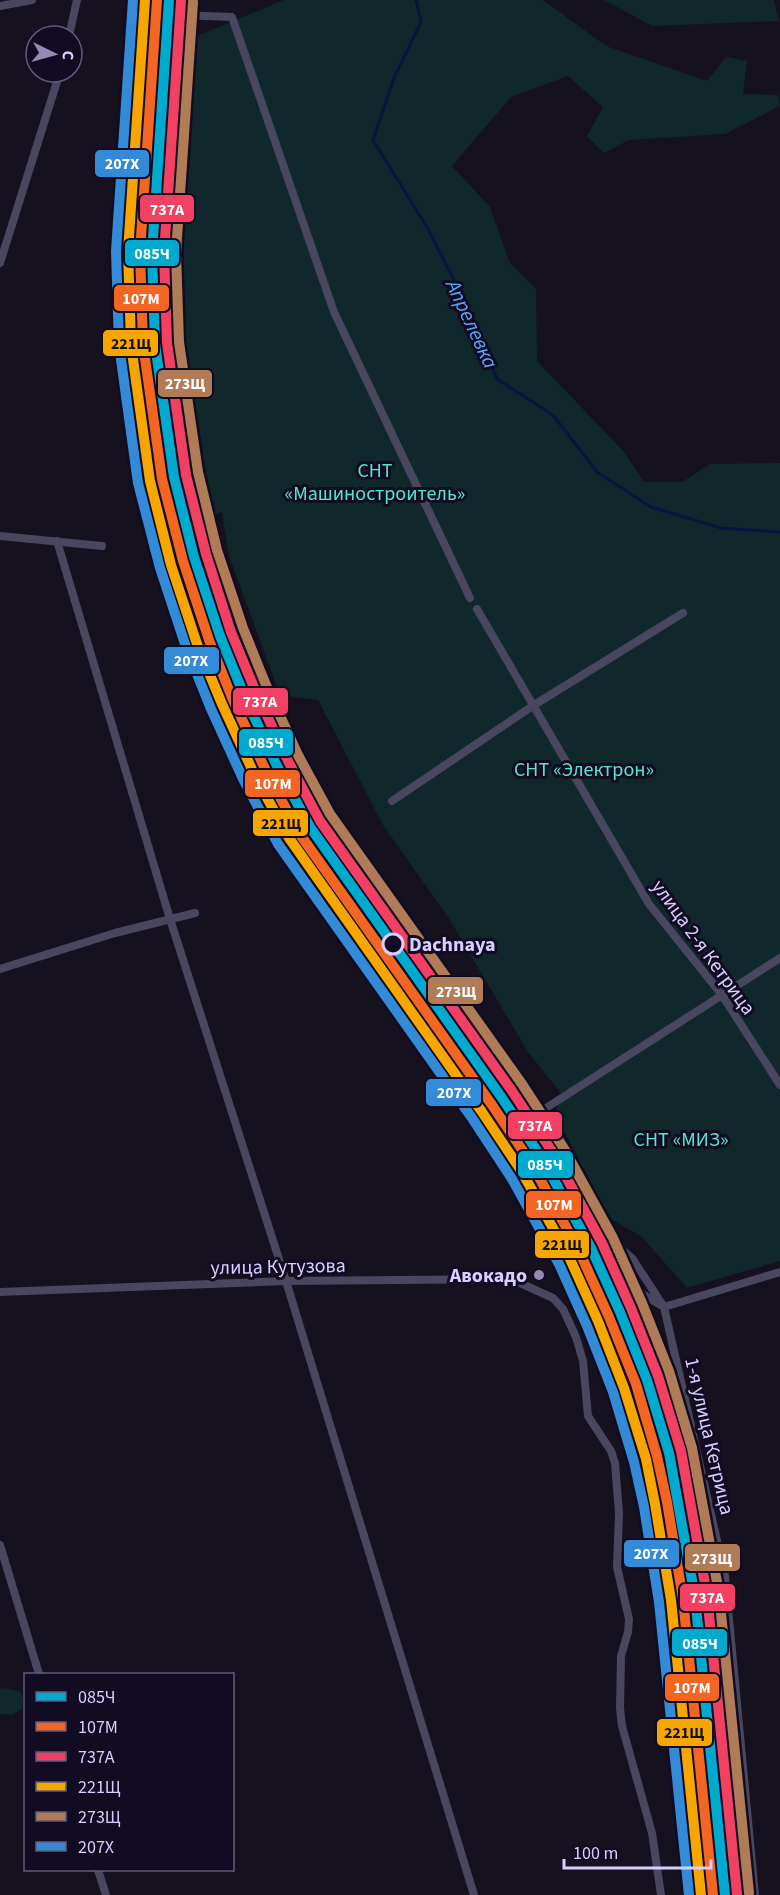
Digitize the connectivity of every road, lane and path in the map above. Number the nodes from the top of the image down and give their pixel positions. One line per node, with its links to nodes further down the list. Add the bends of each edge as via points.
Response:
1 (32, 0): 3 (street)
2 (77, 0): 4 (street)
3 (0, 6)
4 (72, 24)
5 (56, 84): 6 (street)
6 (0, 263)
7 (0, 536): 8 (street)
8 (57, 541): 9 (street); 16 (street)
9 (102, 546)
10 (470, 598): 21 (street, via 334,312 232,17 179,15 169,253 195,472 220,583 294,773 359,868 424,942 433,956 440,984)
11 (477, 609): 13 (street, улица 2-я Кетрица)
12 (683, 614): 13 (street)
13 (534, 705): 14 (street); 19 (street, улица 2-я Кетрица, via 649,904)
14 (392, 801)
15 (195, 913): 16 (street)
16 (171, 919): 18 (street); 24 (street)
17 (780, 958): 19 (street)
18 (0, 969)
19 (722, 995): 20 (street, улица 2-я Кетрица); 21 (street)
20 (780, 1085)
21 (532, 1116): 22 (street)
22 (593, 1232): 26 (street, via 632,1258); 26 (street, via 620,1277)
23 (780, 1272): 26 (street)
24 (286, 1281): 25 (street, улица Кутузова); 31 (street); 32 (street, улица Кутузова, via 511,1279 553,1298 563,1309 583,1361 588,1416 615,1463 619,1514 617,1567 629,1619 621,1650 621,1726 652,1833)
25 (0, 1292)
26 (664, 1307): 33 (street, 1-я улица Кетрица, via 725,1576)
27 (0, 1545): 28 (street)
28 (39, 1673)
29 (99, 1871): 30 (street)
30 (105, 1895)
31 (474, 1895)
32 (661, 1895)
33 (755, 1895)

